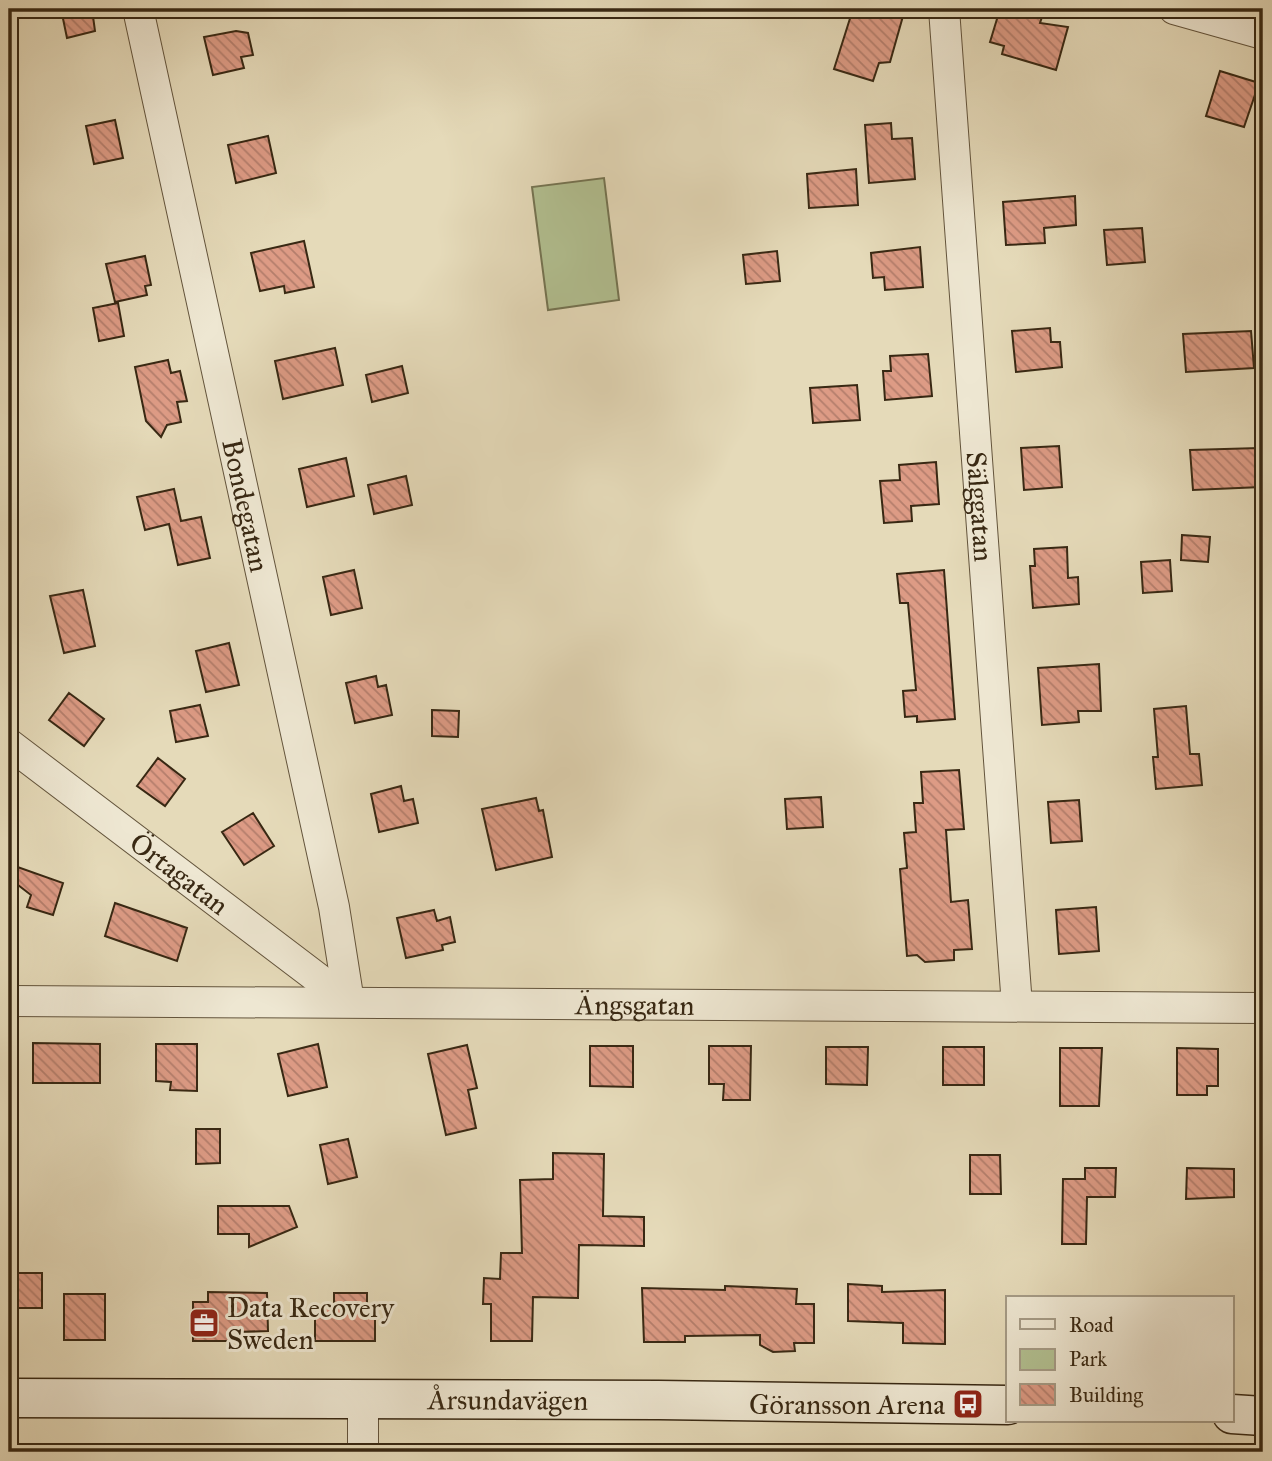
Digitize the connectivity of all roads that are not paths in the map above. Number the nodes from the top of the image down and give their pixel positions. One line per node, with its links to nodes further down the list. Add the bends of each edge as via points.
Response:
1 (138, 9): 7 (street, Bondegatan, via 328,880)
2 (944, 9): 8 (street, Sälggatan)
3 (1174, 9): 4 (street)
4 (1263, 34)
5 (9, 744): 7 (street, Örtagatan)
6 (9, 1001): 7 (street, Ängsgatan)
7 (349, 1002): 8 (street, Ängsgatan)
8 (1017, 1006): 9 (street, Ängsgatan)
9 (1263, 1007)
10 (9, 1398): 11 (main road, Årsundavägen)
11 (363, 1398): 12 (main road, Årsundavägen); 15 (street)
12 (1006, 1405)
13 (1234, 1415): 14 (main road)
14 (1263, 1416)
15 (363, 1452)

